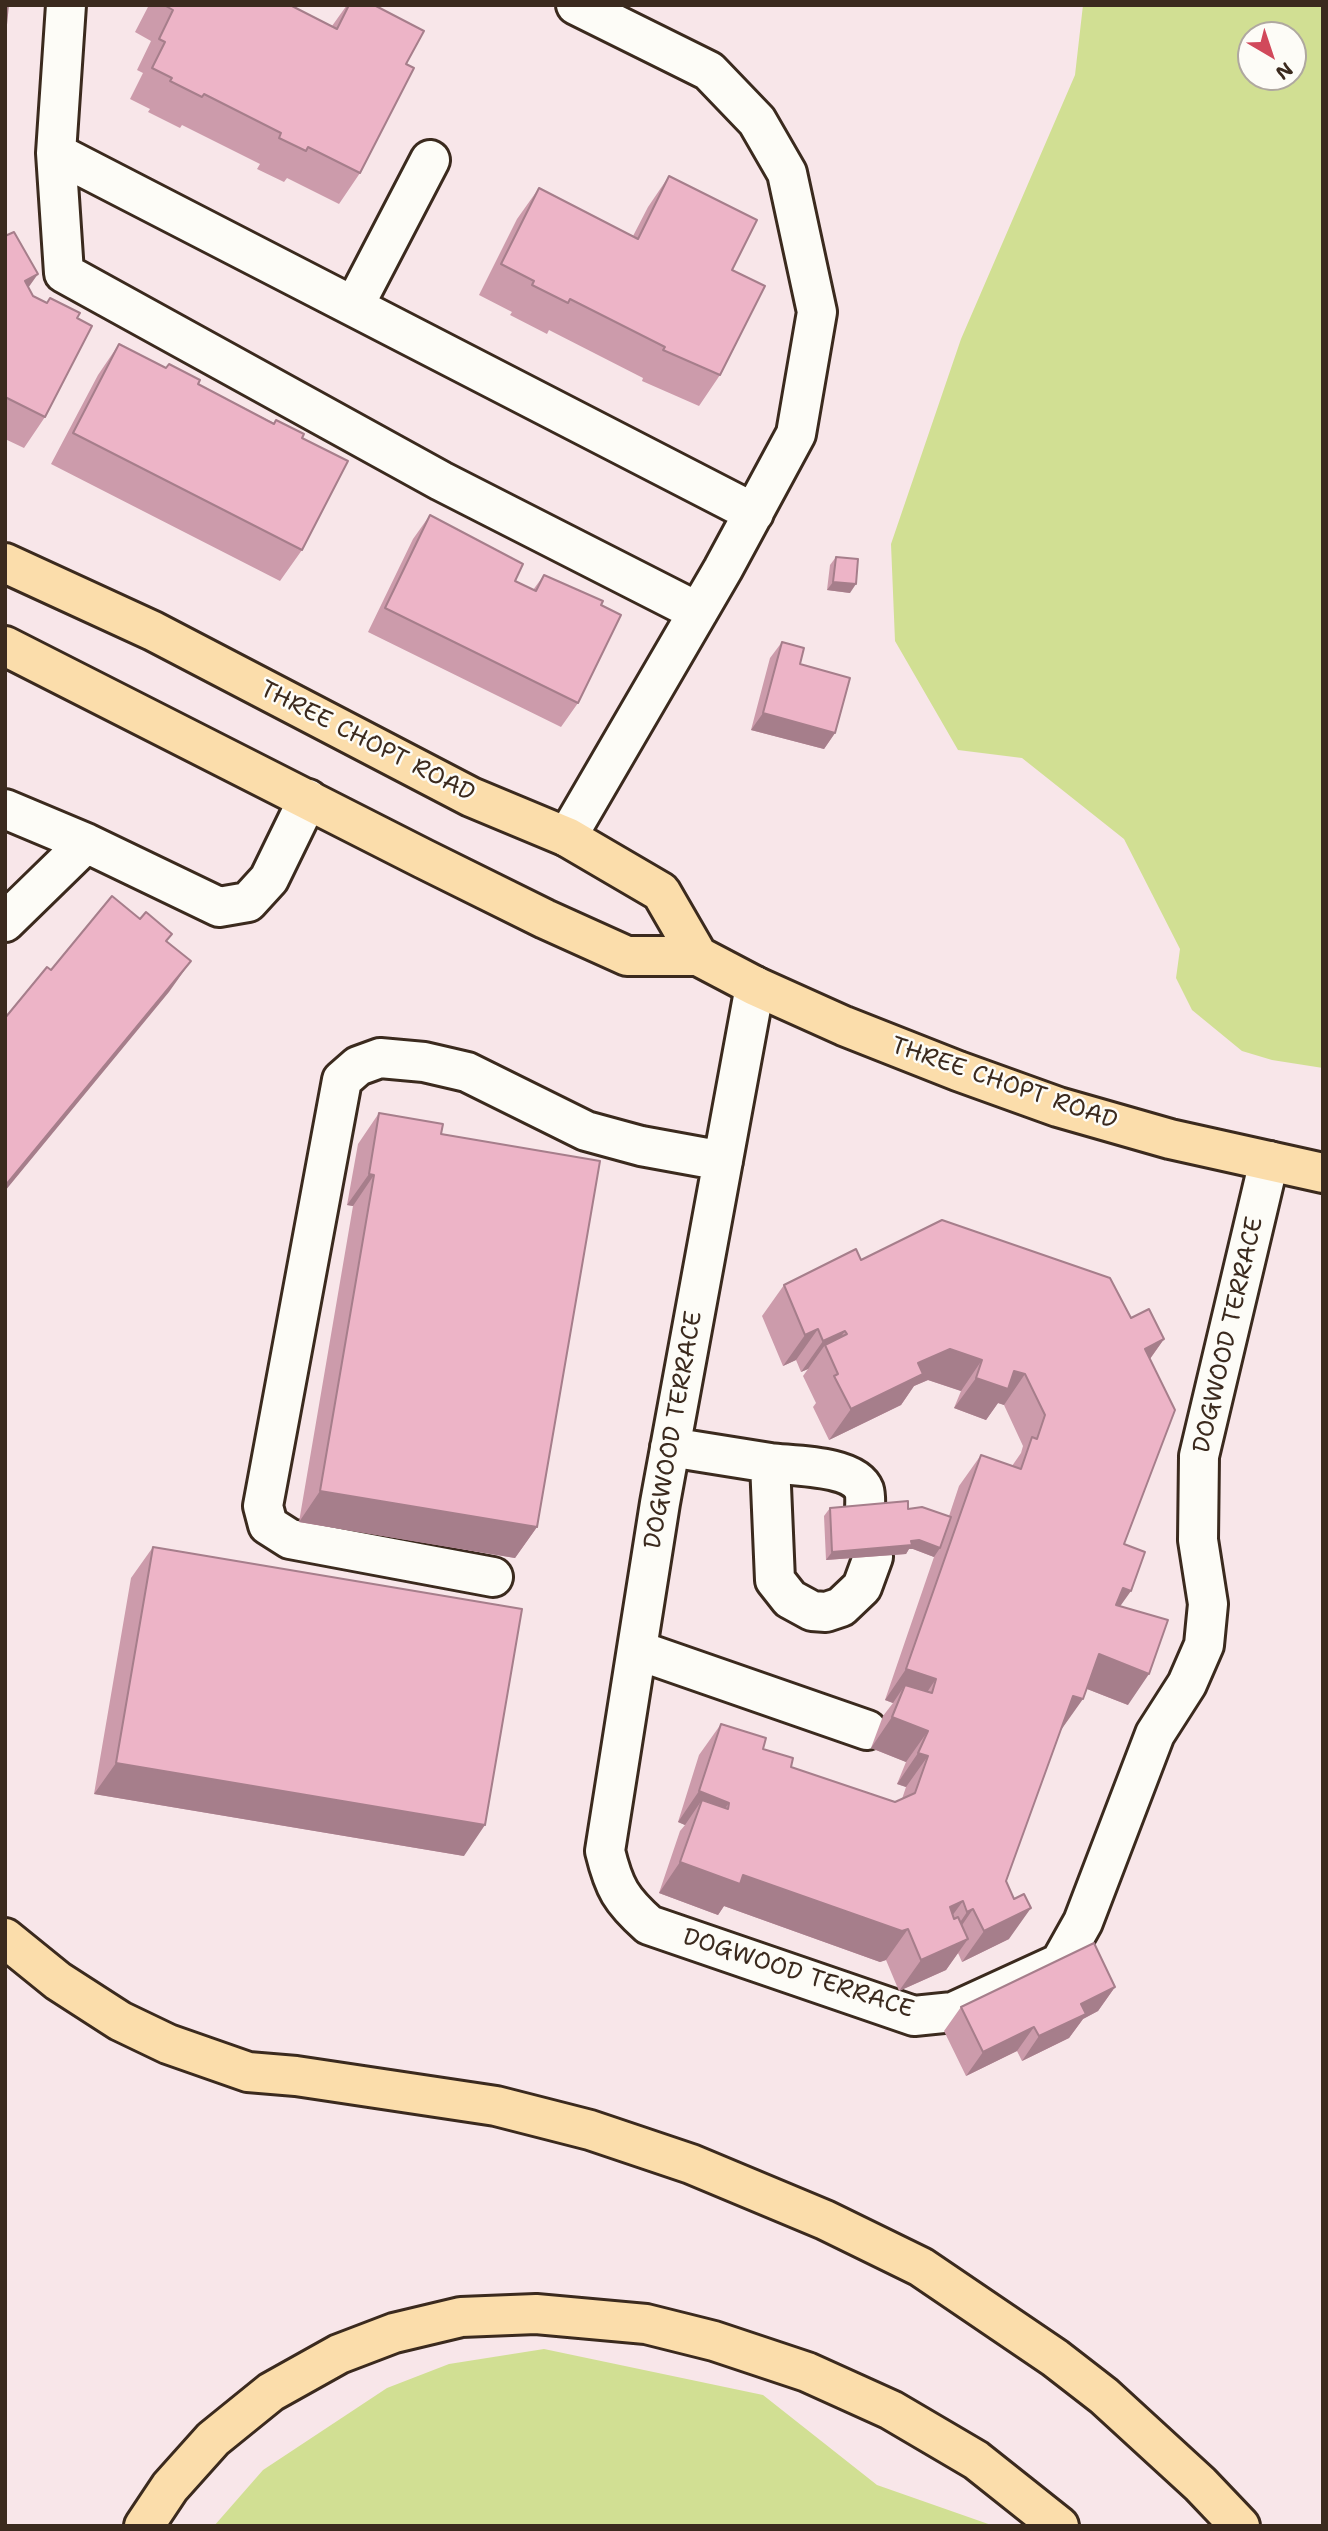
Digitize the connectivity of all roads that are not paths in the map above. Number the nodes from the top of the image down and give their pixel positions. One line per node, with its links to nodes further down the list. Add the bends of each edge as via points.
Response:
1 (66, 5): 3 (street)
2 (576, 5): 6 (street, via 709,71 757,121 788,173 817,312 796,434)
3 (56, 153): 5 (street); 8 (street, via 64,272 441,481)
4 (430, 160): 5 (street)
5 (354, 306): 6 (street)
6 (754, 513): 8 (street)
7 (5, 563): 12 (main road, THREE CHOPT ROAD, via 153,631 471,797)
8 (698, 612): 12 (street)
9 (5, 646): 10 (main road, THREE CHOPT ROAD)
10 (307, 799): 13 (street, via 269,879 248,902 219,907); 15 (main road, THREE CHOPT ROAD, via 627,956)
11 (5, 809): 13 (street)
12 (567, 837): 15 (main road, THREE CHOPT ROAD, via 661,892)
13 (86, 843): 14 (street)
14 (5, 922)
15 (698, 956): 16 (main road, THREE CHOPT ROAD)
16 (755, 986): 17 (street, DOGWOOD TERRACE); 18 (main road, THREE CHOPT ROAD, via 957,1072 1058,1107)
17 (723, 1161): 20 (street, DOGWOOD TERRACE); 24 (street, via 586,1131 467,1072 424,1062 380,1058 358,1066 342,1080 263,1506 268,1525 290,1539)
18 (1269, 1161): 19 (main road, THREE CHOPT ROAD); 25 (street, DOGWOOD TERRACE, via 1199,1456 1198,1540 1208,1604 1204,1645 1187,1684 1155,1734 1083,1922 1060,1963 953,2012 914,2016 649,1926 627,1906 611,1877 605,1851)
19 (1323, 1173)
20 (670, 1447): 21 (street); 25 (street, DOGWOOD TERRACE)
21 (770, 1463): 22 (street, via 838,1471 864,1490); 23 (street, via 775,1580 790,1599 813,1611 841,1607 862,1587)
22 (866, 1513)
23 (873, 1556)
24 (493, 1577)
25 (637, 1650): 26 (street)
26 (867, 1730)
27 (5, 1938): 30 (main road, via 58,1981 120,2021 248,2073 496,2106 590,2130 691,2164 825,2220 921,2267 1055,2358 1104,2396)
28 (144, 2526): 29 (main road, via 170,2487 213,2438 271,2392 339,2354 394,2333 461,2318 536,2314 646,2324 807,2372 891,2410 976,2460)
29 (1059, 2526)
30 (1240, 2526)

